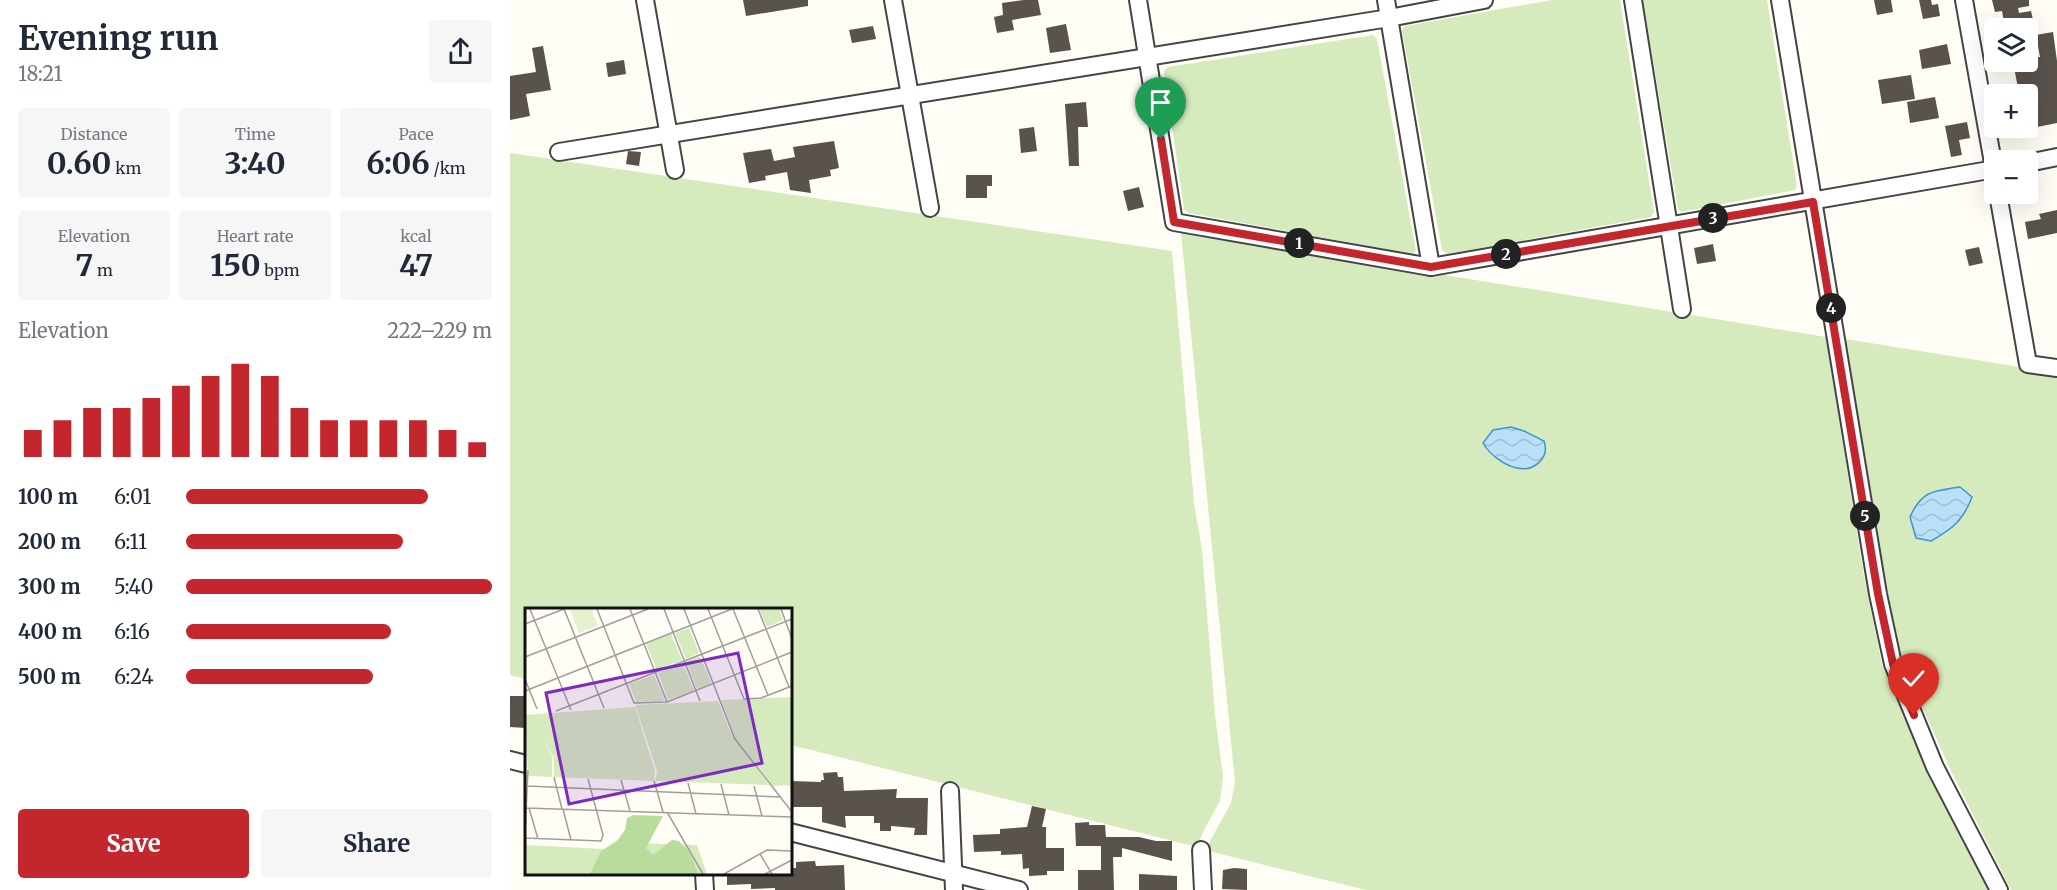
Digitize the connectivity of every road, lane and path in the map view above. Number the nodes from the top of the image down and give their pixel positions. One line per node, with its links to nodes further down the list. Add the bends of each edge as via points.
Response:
1 (645, 0): 12 (street)
2 (893, 0): 11 (street)
3 (1138, 0): 10 (street)
4 (1386, 0): 9 (street)
5 (1484, 0): 9 (street)
6 (1632, 0): 22 (street)
7 (1780, 0): 19 (street)
8 (1964, 0): 13 (street)
9 (1389, 18): 10 (street); 23 (street)
10 (1148, 57): 11 (street); 23 (street, via 1174,222)
11 (910, 95): 12 (street); 21 (street)
12 (668, 134): 14 (street); 17 (street)
13 (1991, 150)
14 (559, 152)
15 (2057, 157): 16 (street)
16 (2038, 160)
17 (675, 170)
18 (1984, 172): 19 (street)
19 (1813, 202): 22 (street); 36 (street, via 1893,664 1935,767)
20 (2000, 204): 25 (street, via 2028,364)
21 (930, 208)
22 (1669, 226): 23 (street); 24 (street)
23 (1431, 267)
24 (1682, 309)
25 (2057, 368)
26 (510, 760): 27 (street)
27 (525, 764)
28 (950, 791): 32 (street)
29 (792, 833): 32 (street)
30 (1201, 850): 35 (street)
31 (704, 875): 33 (street)
32 (954, 881): 34 (street)
33 (705, 890)
34 (1019, 890)
35 (1203, 890)
36 (1999, 890)

